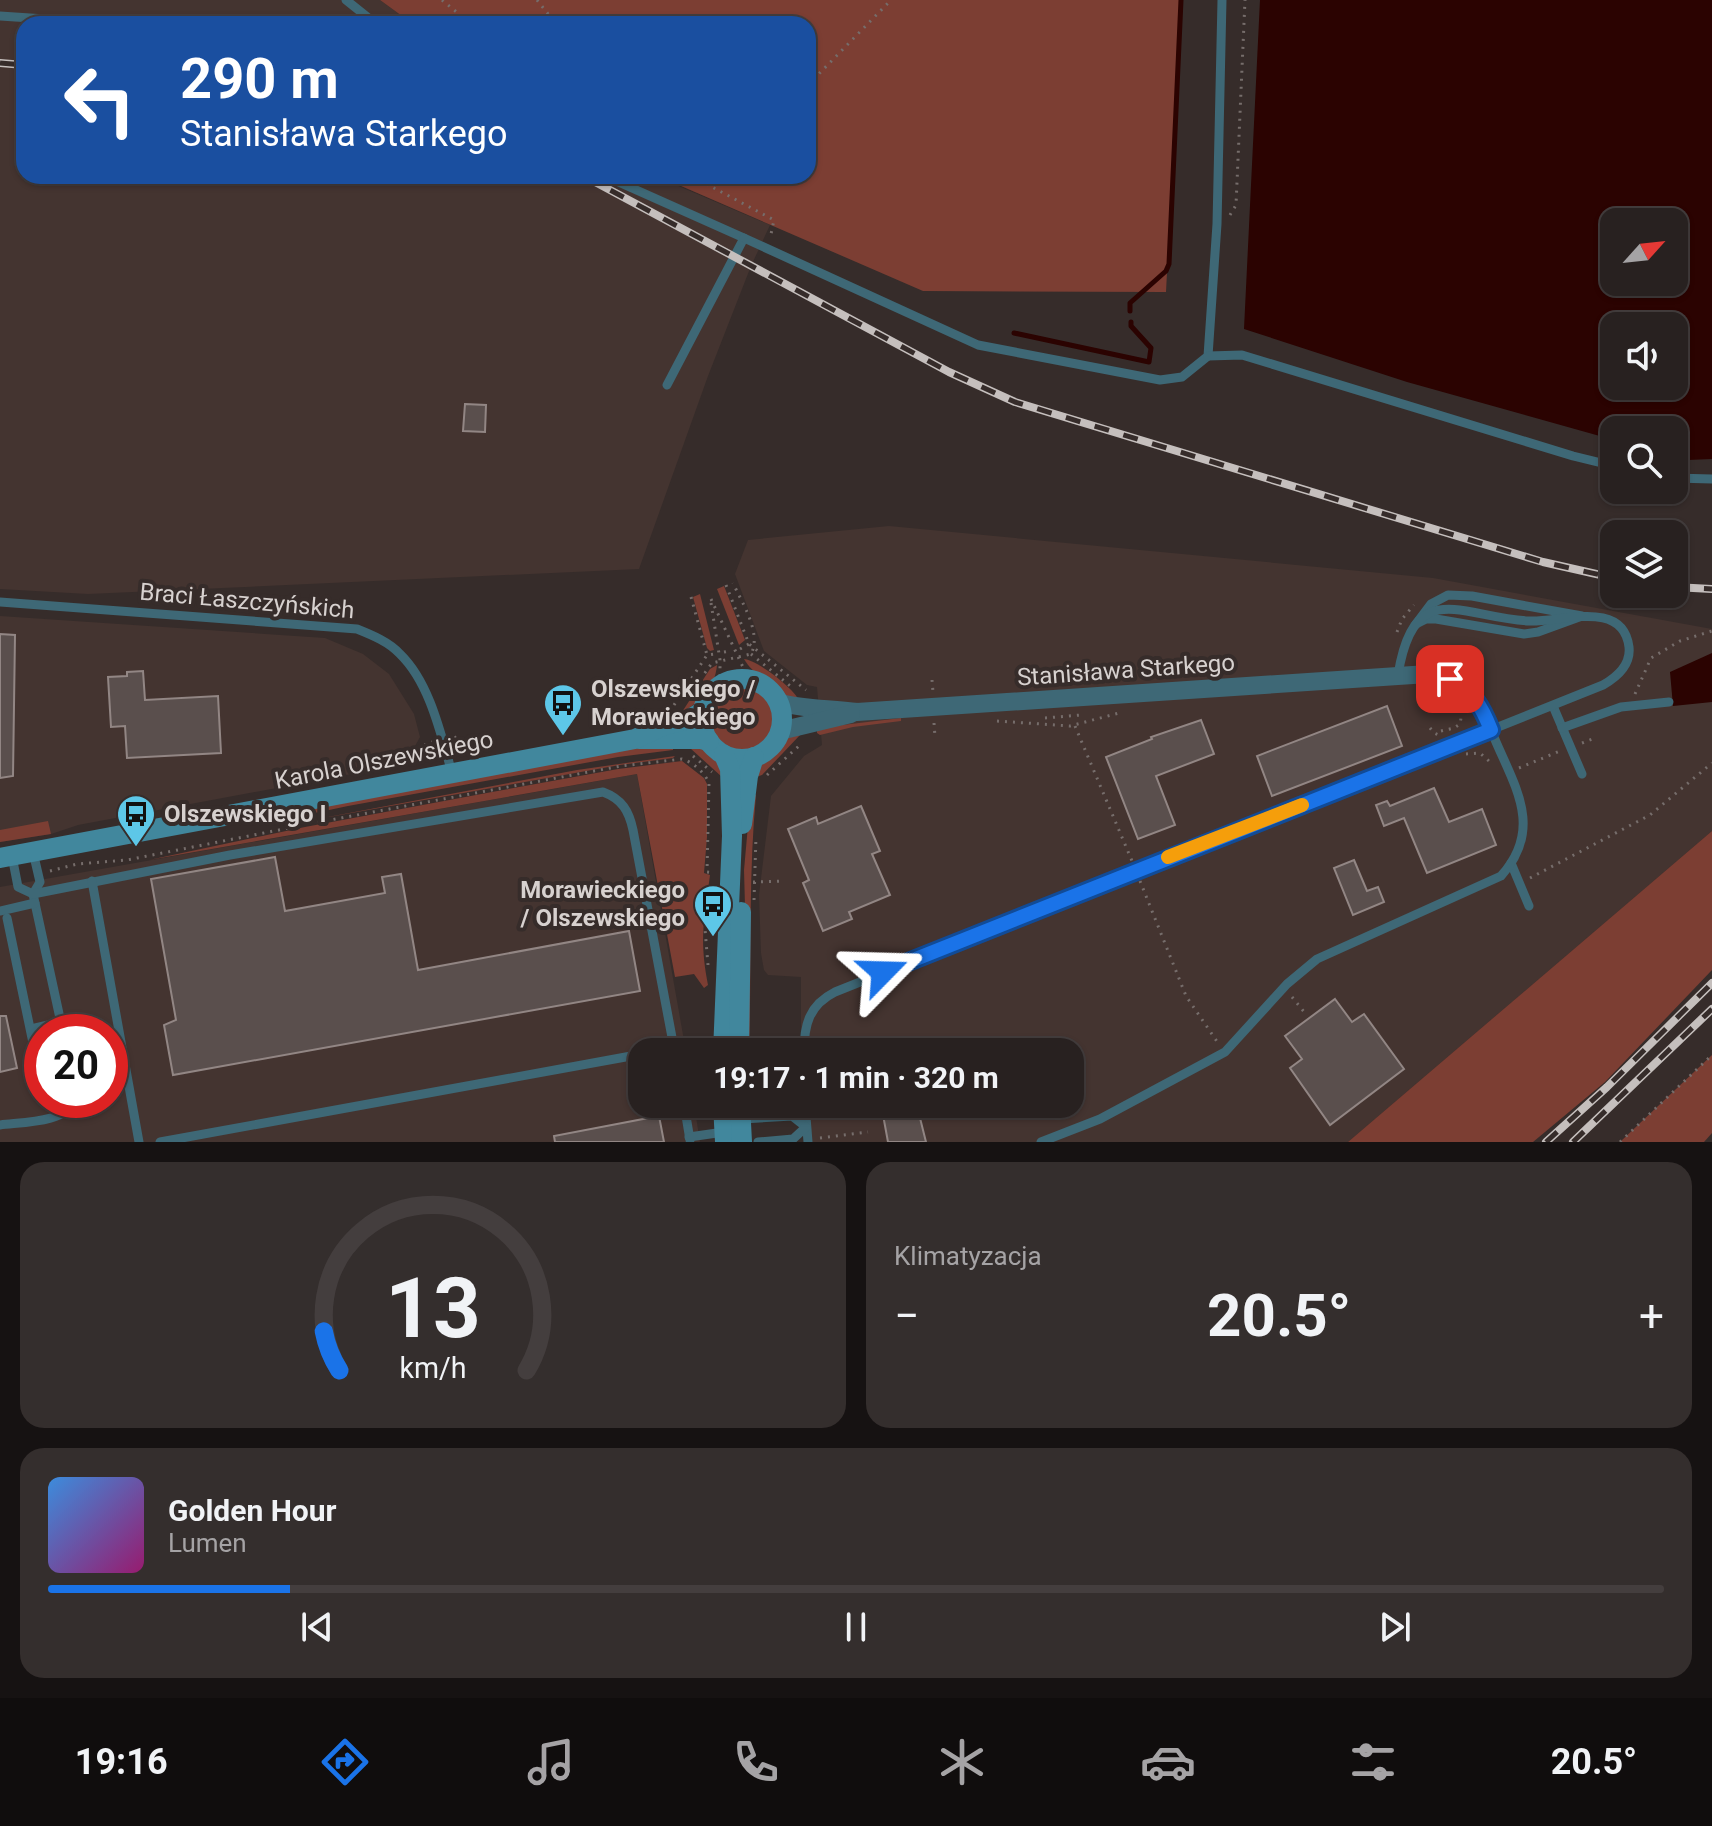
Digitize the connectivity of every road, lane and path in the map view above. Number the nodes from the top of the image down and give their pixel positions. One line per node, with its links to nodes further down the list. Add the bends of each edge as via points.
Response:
1 (346, 0): 7 (lane)
2 (442, 0): 8 (path)
3 (537, 0): 9 (path)
4 (891, 0): 10 (path)
5 (1222, 0): 13 (lane)
6 (1245, 0): 13 (path, via 1236,205)
7 (366, 16)
8 (461, 16)
9 (550, 16)
10 (816, 77)
11 (623, 184): 14 (lane)
12 (706, 184): 15 (path, via 774,220)
13 (1217, 224): 16 (lane)
14 (744, 238): 15 (lane); 17 (lane)
15 (768, 250): 16 (lane, via 978,345 1160,380 1182,377)
16 (1208, 356): 18 (lane, via 1242,355)
17 (667, 385)
18 (1600, 462)
19 (1688, 478): 20 (lane)
20 (1712, 479)
21 (733, 583): 33 (path, via 755,636)
22 (726, 585): 30 (path)
23 (691, 597): 36 (path)
24 (1420, 599): 29 (path, via 1402,619)
25 (0, 602): 71 (lane, Braci Łaszczyńskich, via 357,629 377,637 407,663 434,712)
26 (1582, 616): 27 (lane, via 1524,634 1436,619); 27 (lane, via 1448,595 1431,604); 49 (lane, via 1617,624 1629,654 1620,672 1603,685)
27 (1416, 624): 39 (lane)
28 (1712, 631): 47 (path, via 1651,658)
29 (1395, 643)
30 (749, 644): 31 (path); 33 (path)
31 (740, 649)
32 (730, 651): 34 (path)
33 (752, 651): 37 (path); 42 (path); 43 (path)
34 (724, 652)
35 (715, 654): 36 (path)
36 (707, 655): 52 (path)
37 (738, 657): 38 (path); 38 (path, via 711,599); 40 (path)
38 (720, 660): 41 (path); 48 (path, via 708,667)
39 (1398, 675): 54 (street, Stanisława Starkego); 61 (street, Stanisława Starkego, via 1441,676 1459,684 1477,700)
40 (749, 680): 41 (street); 44 (street, via 761,684)
41 (720, 686): 53 (street)
42 (800, 693)
43 (810, 696)
44 (778, 702): 54 (street); 62 (street)
45 (1669, 702): 47 (lane)
46 (1465, 705): 55 (path)
47 (1630, 705): 60 (lane)
48 (682, 706)
49 (1553, 706): 60 (lane); 61 (lane)
50 (1132, 709): 56 (path, via 1070,726)
51 (1460, 709): 63 (path, via 1460,724)
52 (670, 710)
53 (703, 711): 65 (street, Karola Olszewskiego); 67 (street, via 703,727)
54 (857, 712): 62 (street)
55 (1468, 714)
56 (991, 720)
57 (923, 724): 64 (path, via 934,723)
58 (1468, 724): 59 (path, via 1447,736)
59 (1430, 728)
60 (1562, 728): 72 (lane)
61 (1491, 730): 83 (lane, via 1523,812 1523,839); 100 (lane, via 835,992 810,1013)
62 (780, 731): 69 (street, via 766,752)
63 (1441, 731)
64 (935, 737)
65 (635, 739): 67 (street, Karola Olszewskiego, via 697,738); 71 (street, Karola Olszewskiego)
66 (807, 741): 74 (path)
67 (716, 748): 69 (street, via 739,759); 98 (street, via 730,769 732,836)
68 (691, 754): 73 (path)
69 (754, 757): 99 (street, via 741,845)
70 (1712, 763): 89 (path, via 1650,815)
71 (452, 773): 79 (street, Karola Olszewskiego)
72 (1582, 774)
73 (718, 781)
74 (761, 782)
75 (713, 790): 78 (path, via 706,776 679,759)
76 (313, 817): 78 (path)
77 (294, 821): 78 (path)
78 (305, 822): 84 (path)
79 (33, 852): 81 (street, Karola Olszewskiego); 84 (lane)
80 (114, 855): 82 (path)
81 (6, 857): 90 (lane, via 18,887)
82 (56, 863)
83 (1511, 863): 89 (lane); 101 (lane, via 1491,882 1307,965)
84 (38, 874): 90 (lane)
85 (92, 881): 90 (lane); 97 (lane, via 603,792 621,802 631,817); 114 (lane)
86 (785, 881): 88 (path)
87 (1140, 881): 101 (path, via 1186,996)
88 (753, 882)
89 (1520, 883): 91 (lane)
90 (34, 898): 92 (lane); 96 (lane)
91 (1529, 906)
92 (4, 915): 95 (lane)
93 (1292, 996): 94 (path)
94 (1305, 1013)
95 (27, 1014)
96 (59, 1014)
97 (673, 1038)
98 (724, 1038)
99 (740, 1038)
100 (805, 1038)
101 (1225, 1052): 117 (lane, via 1100,1119)
102 (1712, 1055): 118 (path)
103 (628, 1057): 115 (lane)
104 (45, 1118): 109 (lane)
105 (686, 1118): 112 (lane)
106 (727, 1118): 113 (street)
107 (738, 1118): 113 (street)
108 (794, 1118): 111 (lane)
109 (0, 1125)
110 (868, 1132): 111 (path)
111 (807, 1136): 116 (lane)
112 (690, 1139): 113 (lane)
113 (733, 1140)
114 (139, 1142)
115 (160, 1142)
116 (758, 1142)
117 (1041, 1142)
118 (1620, 1142)

